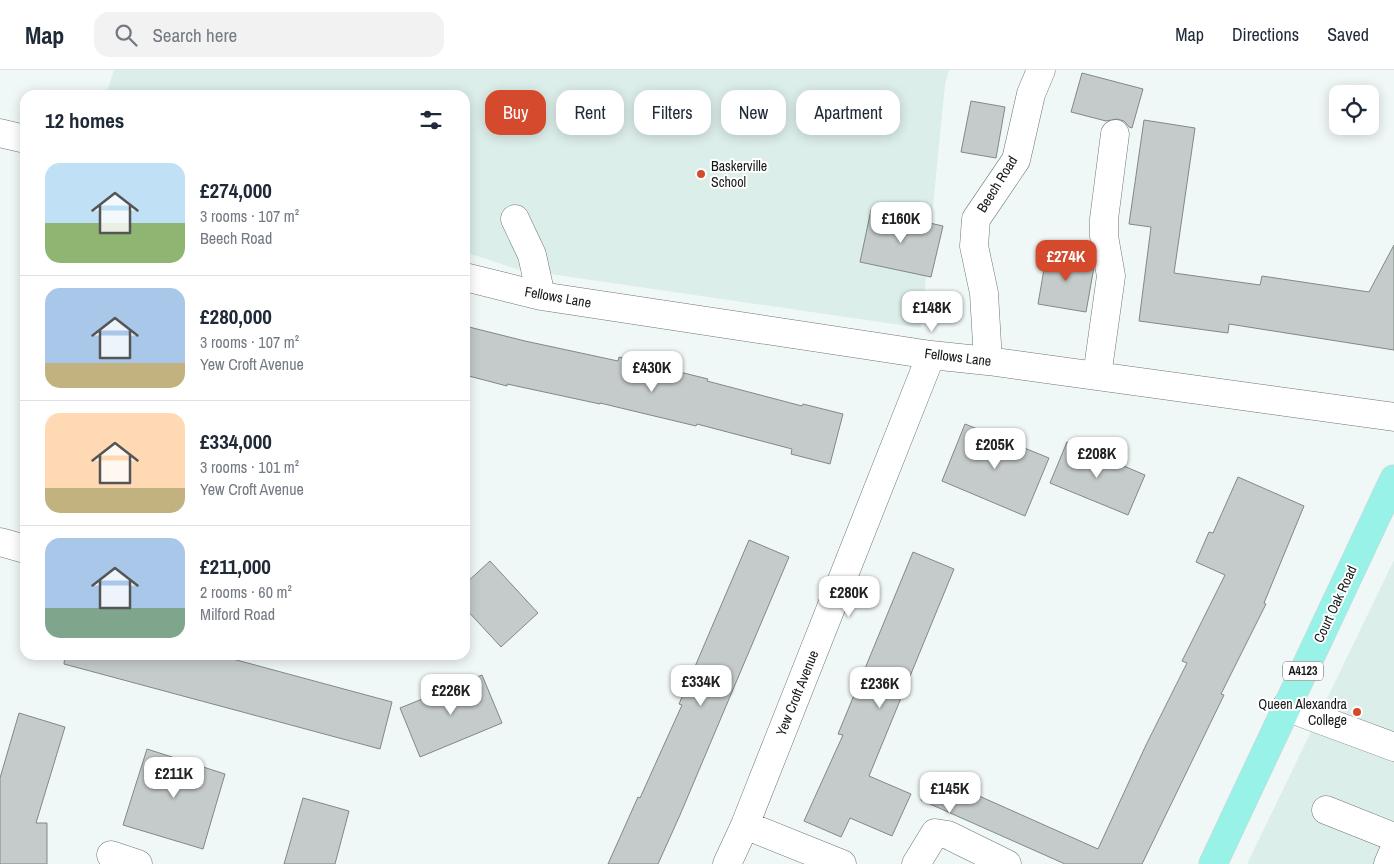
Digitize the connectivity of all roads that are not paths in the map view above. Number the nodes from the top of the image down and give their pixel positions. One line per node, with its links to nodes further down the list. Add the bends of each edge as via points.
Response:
1 (1041, 70): 9 (street, Beech Road, via 1016,160 976,219 974,246 984,293)
2 (0, 133): 4 (street)
3 (1115, 134): 10 (street, via 1104,219 1111,276)
4 (20, 138)
5 (515, 219): 7 (street, via 532,255)
6 (470, 277): 7 (street, Fellows Lane)
7 (542, 296): 8 (street, Fellows Lane)
8 (931, 354): 9 (street, Fellows Lane); 18 (street, Yew Croft Avenue)
9 (988, 361): 10 (street, Fellows Lane)
10 (1097, 376): 11 (street, Fellows Lane)
11 (1394, 417)
12 (1394, 479): 15 (main road, Court Oak Road / A4123)
13 (0, 542): 14 (street)
14 (20, 548)
15 (1286, 707): 16 (street); 27 (main road, Court Oak Road / A4123)
16 (1394, 747)
17 (1326, 810): 19 (street)
18 (745, 825): 23 (street, Yew Croft Avenue); 24 (street)
19 (1394, 837)
20 (1394, 850): 28 (street)
21 (111, 855): 22 (street)
22 (138, 864)
23 (727, 864)
24 (842, 864)
25 (916, 864): 26 (street, via 935,833 948,835)
26 (1007, 864)
27 (1213, 864)
28 (1388, 864)

